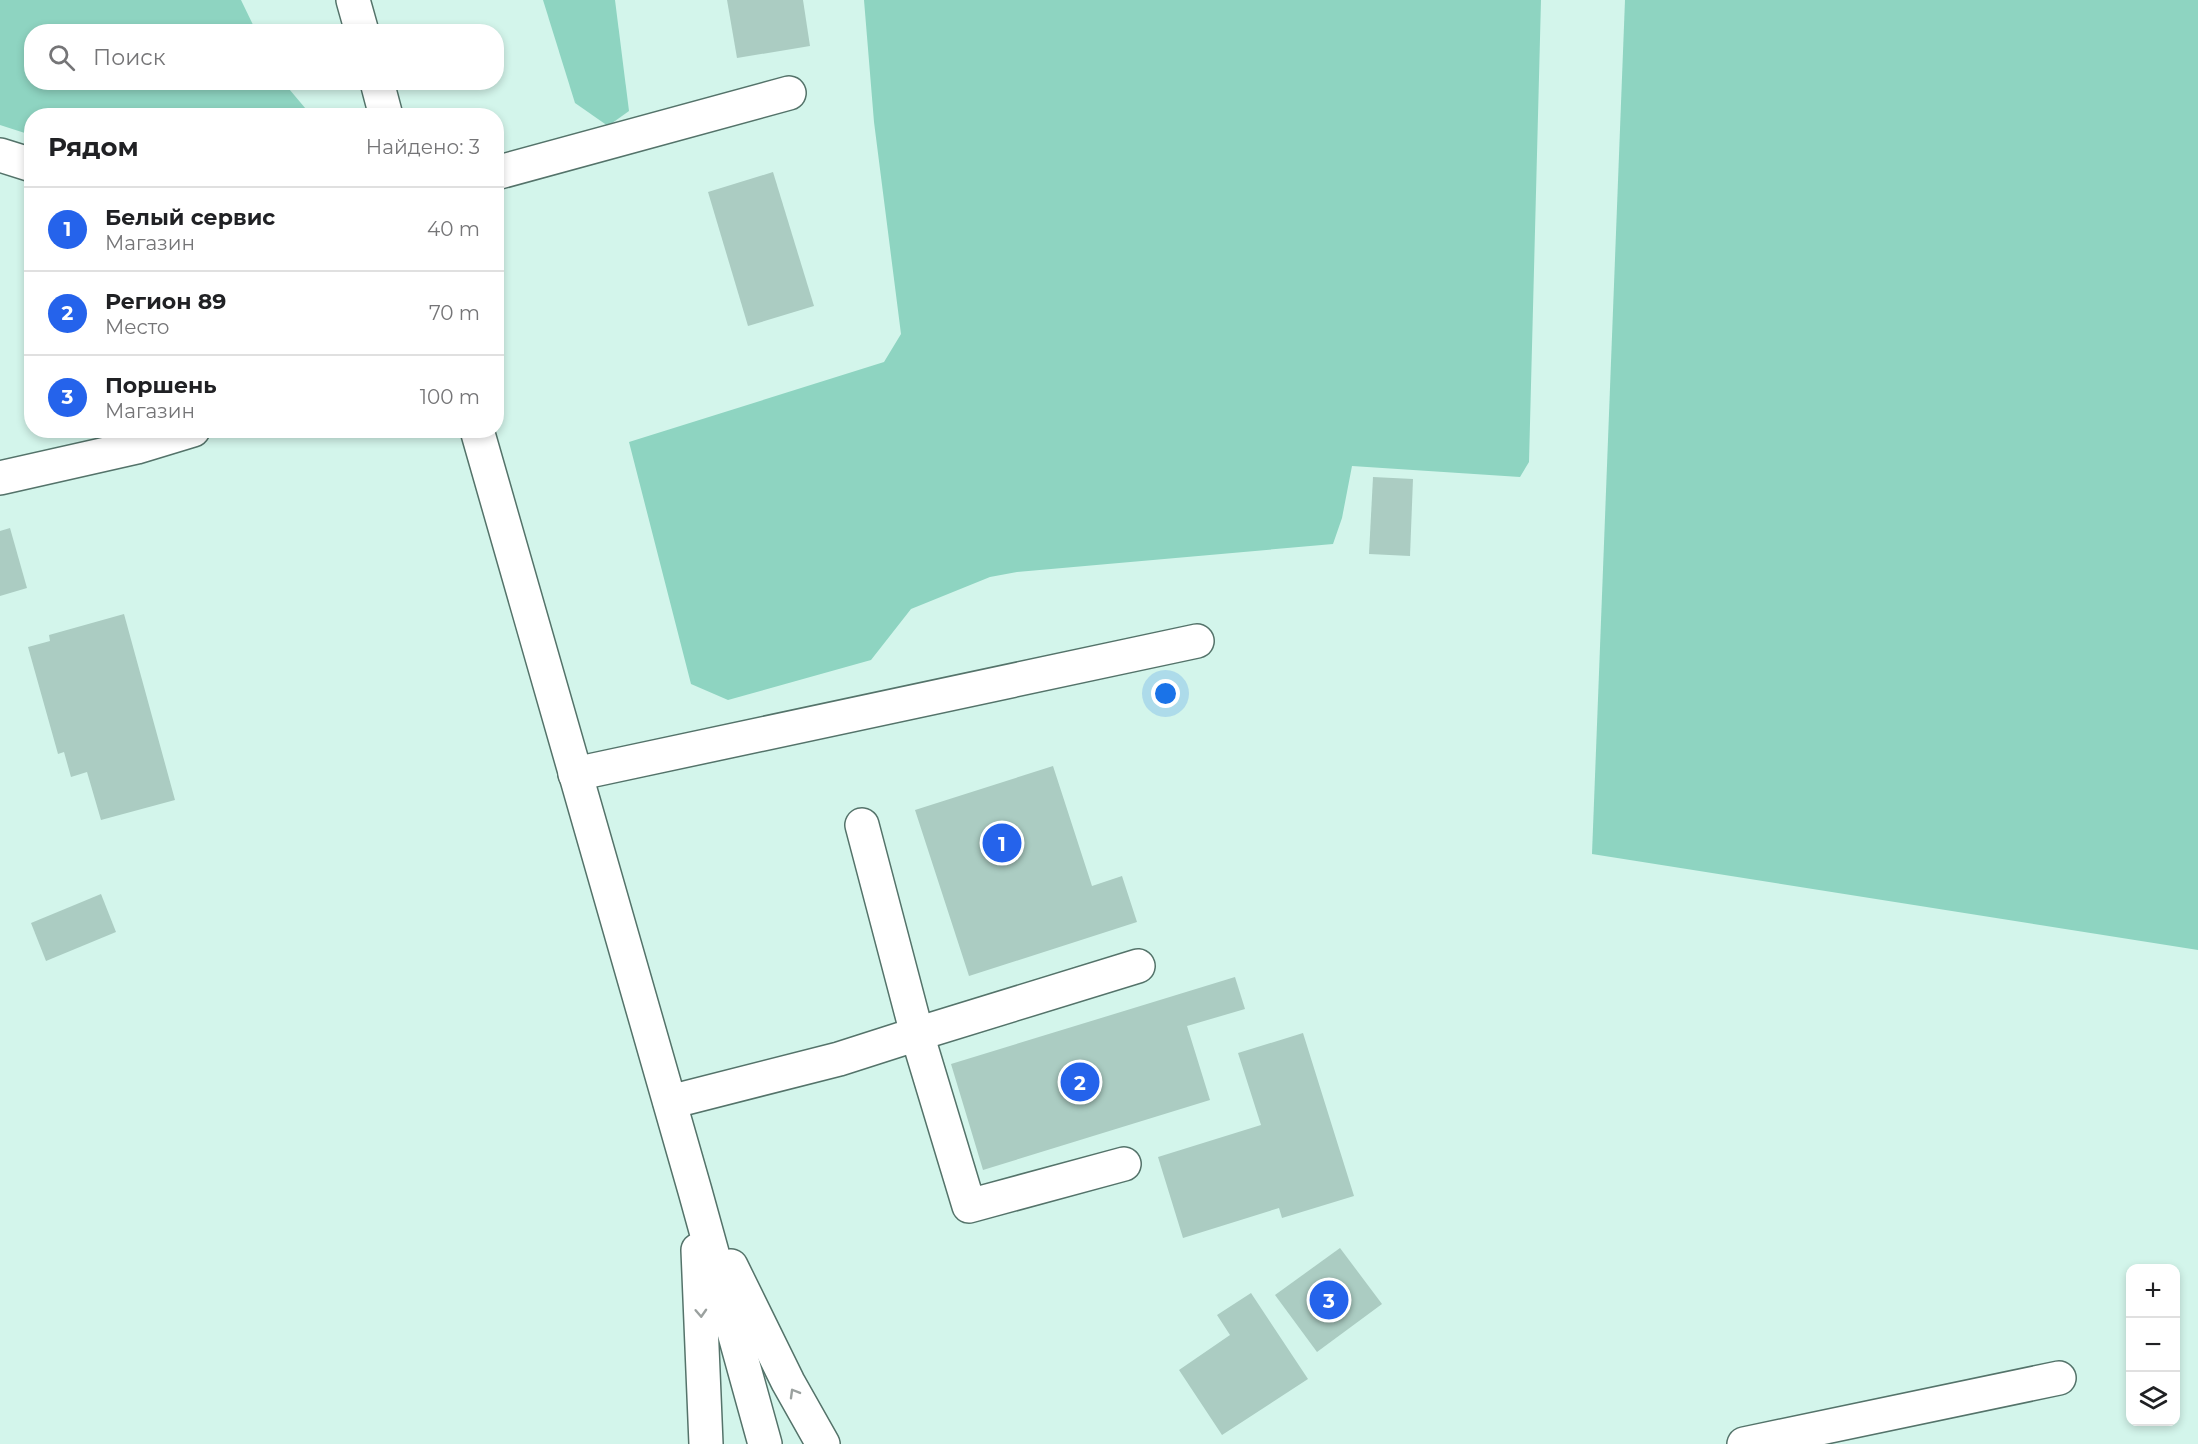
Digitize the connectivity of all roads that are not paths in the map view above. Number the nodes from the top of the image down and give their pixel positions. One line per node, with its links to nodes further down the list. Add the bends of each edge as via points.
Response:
1 (353, 0): 2 (main road)
2 (360, 24)
3 (379, 90): 5 (main road)
4 (789, 93): 8 (main road)
5 (384, 108)
6 (0, 155): 7 (main road)
7 (24, 162)
8 (504, 171)
9 (167, 438): 11 (main road)
10 (479, 438): 13 (main road)
11 (0, 478)
12 (1197, 642): 13 (main road)
13 (575, 774): 17 (main road)
14 (861, 825): 16 (main road)
15 (1138, 966): 16 (main road)
16 (917, 1034): 17 (main road, via 828,1062); 18 (main road, via 969,1206)
17 (670, 1102): 19 (main road)
18 (1124, 1164)
19 (695, 1191): 21 (main road, one-way to 21); 22 (main road); 23 (main road, one-way to 19, via 788,1382)
20 (2059, 1378): 24 (main road)
21 (706, 1444)
22 (765, 1444)
23 (823, 1444)
24 (1744, 1444)

